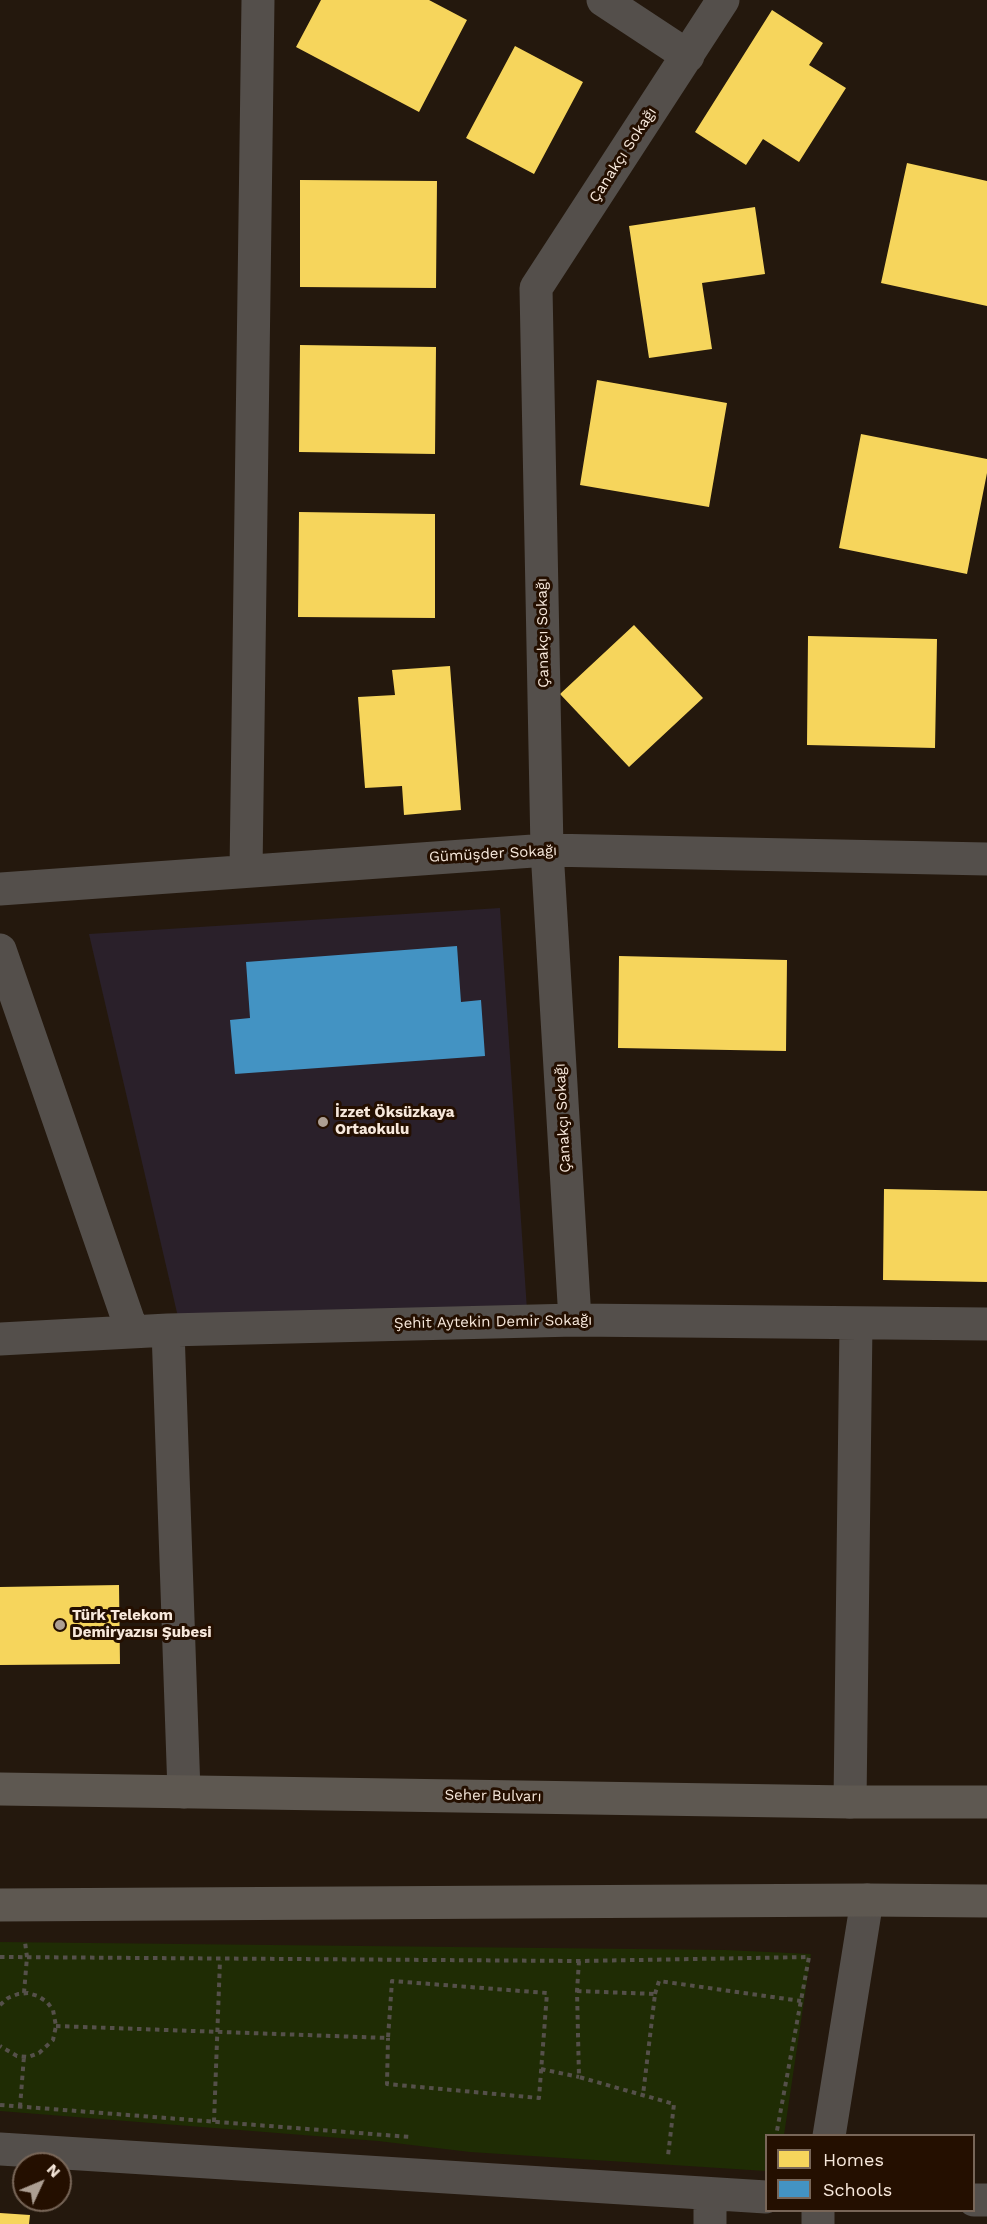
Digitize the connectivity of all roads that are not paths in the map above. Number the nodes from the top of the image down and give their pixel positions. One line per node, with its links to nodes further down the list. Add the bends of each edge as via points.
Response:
1 (258, 0): 7 (street)
2 (603, 0): 4 (street)
3 (723, 0): 4 (street, Çanakçı Sokağı)
4 (688, 56): 5 (street, Çanakçı Sokağı, via 536,288)
5 (548, 850): 6 (street, Gümüşder Sokağı); 7 (street, Gümüşder Sokağı); 10 (street, Çanakçı Sokağı)
6 (987, 860)
7 (246, 871): 8 (street, Gümüşder Sokağı)
8 (0, 889)
9 (0, 950): 14 (street)
10 (575, 1320): 11 (street, Şehit Aytekin Demir Sokağı); 13 (street, Şehit Aytekin Demir Sokağı)
11 (856, 1323): 12 (street, Şehit Aytekin Demir Sokağı); 18 (street)
12 (987, 1324)
13 (168, 1330): 14 (street, Şehit Aytekin Demir Sokağı); 17 (street)
14 (132, 1332): 15 (street, Şehit Aytekin Demir Sokağı)
15 (0, 1339)
16 (0, 1789): 17 (main road, Seher Bulvarı)
17 (184, 1792): 18 (main road, Seher Bulvarı)
18 (850, 1802): 19 (main road, Seher Bulvarı)
19 (987, 1802)
20 (867, 1900): 21 (main road); 22 (main road); 23 (street)
21 (987, 1901)
22 (0, 1905)
23 (829, 2134)
24 (0, 2149): 26 (street)
25 (765, 2198): 26 (street)
26 (710, 2209)

